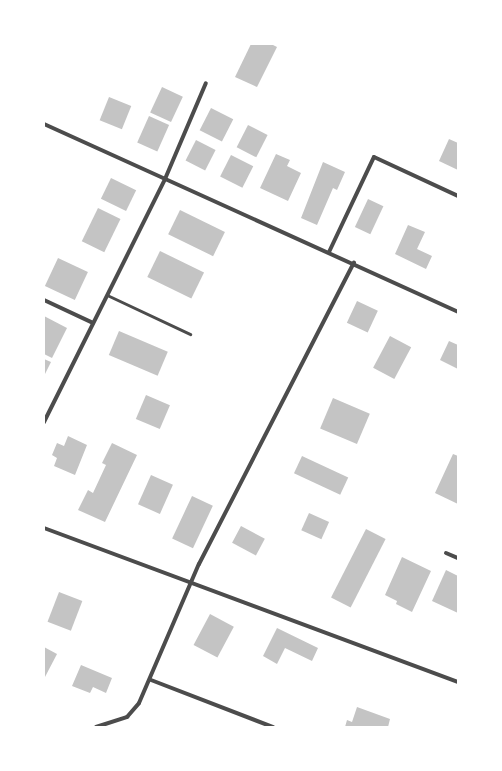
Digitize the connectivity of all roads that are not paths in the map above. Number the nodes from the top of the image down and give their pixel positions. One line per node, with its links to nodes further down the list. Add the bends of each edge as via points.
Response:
1 (206, 83): 3 (street)
2 (44, 124): 3 (street)
3 (165, 179): 5 (street); 7 (street)
4 (458, 196): 5 (street, via 374,157)
5 (329, 252): 6 (street)
6 (354, 263): 9 (street); 16 (street)
7 (107, 295): 10 (street); 11 (lane)
8 (44, 300): 10 (street)
9 (458, 312)
10 (93, 323): 12 (street)
11 (190, 334)
12 (44, 422)
13 (44, 528): 16 (street)
14 (446, 553): 15 (street)
15 (458, 558)
16 (191, 582): 17 (street); 18 (street)
17 (151, 680): 19 (street, via 132,714 118,722); 20 (street)
18 (458, 682)
19 (96, 727)
20 (273, 727)

